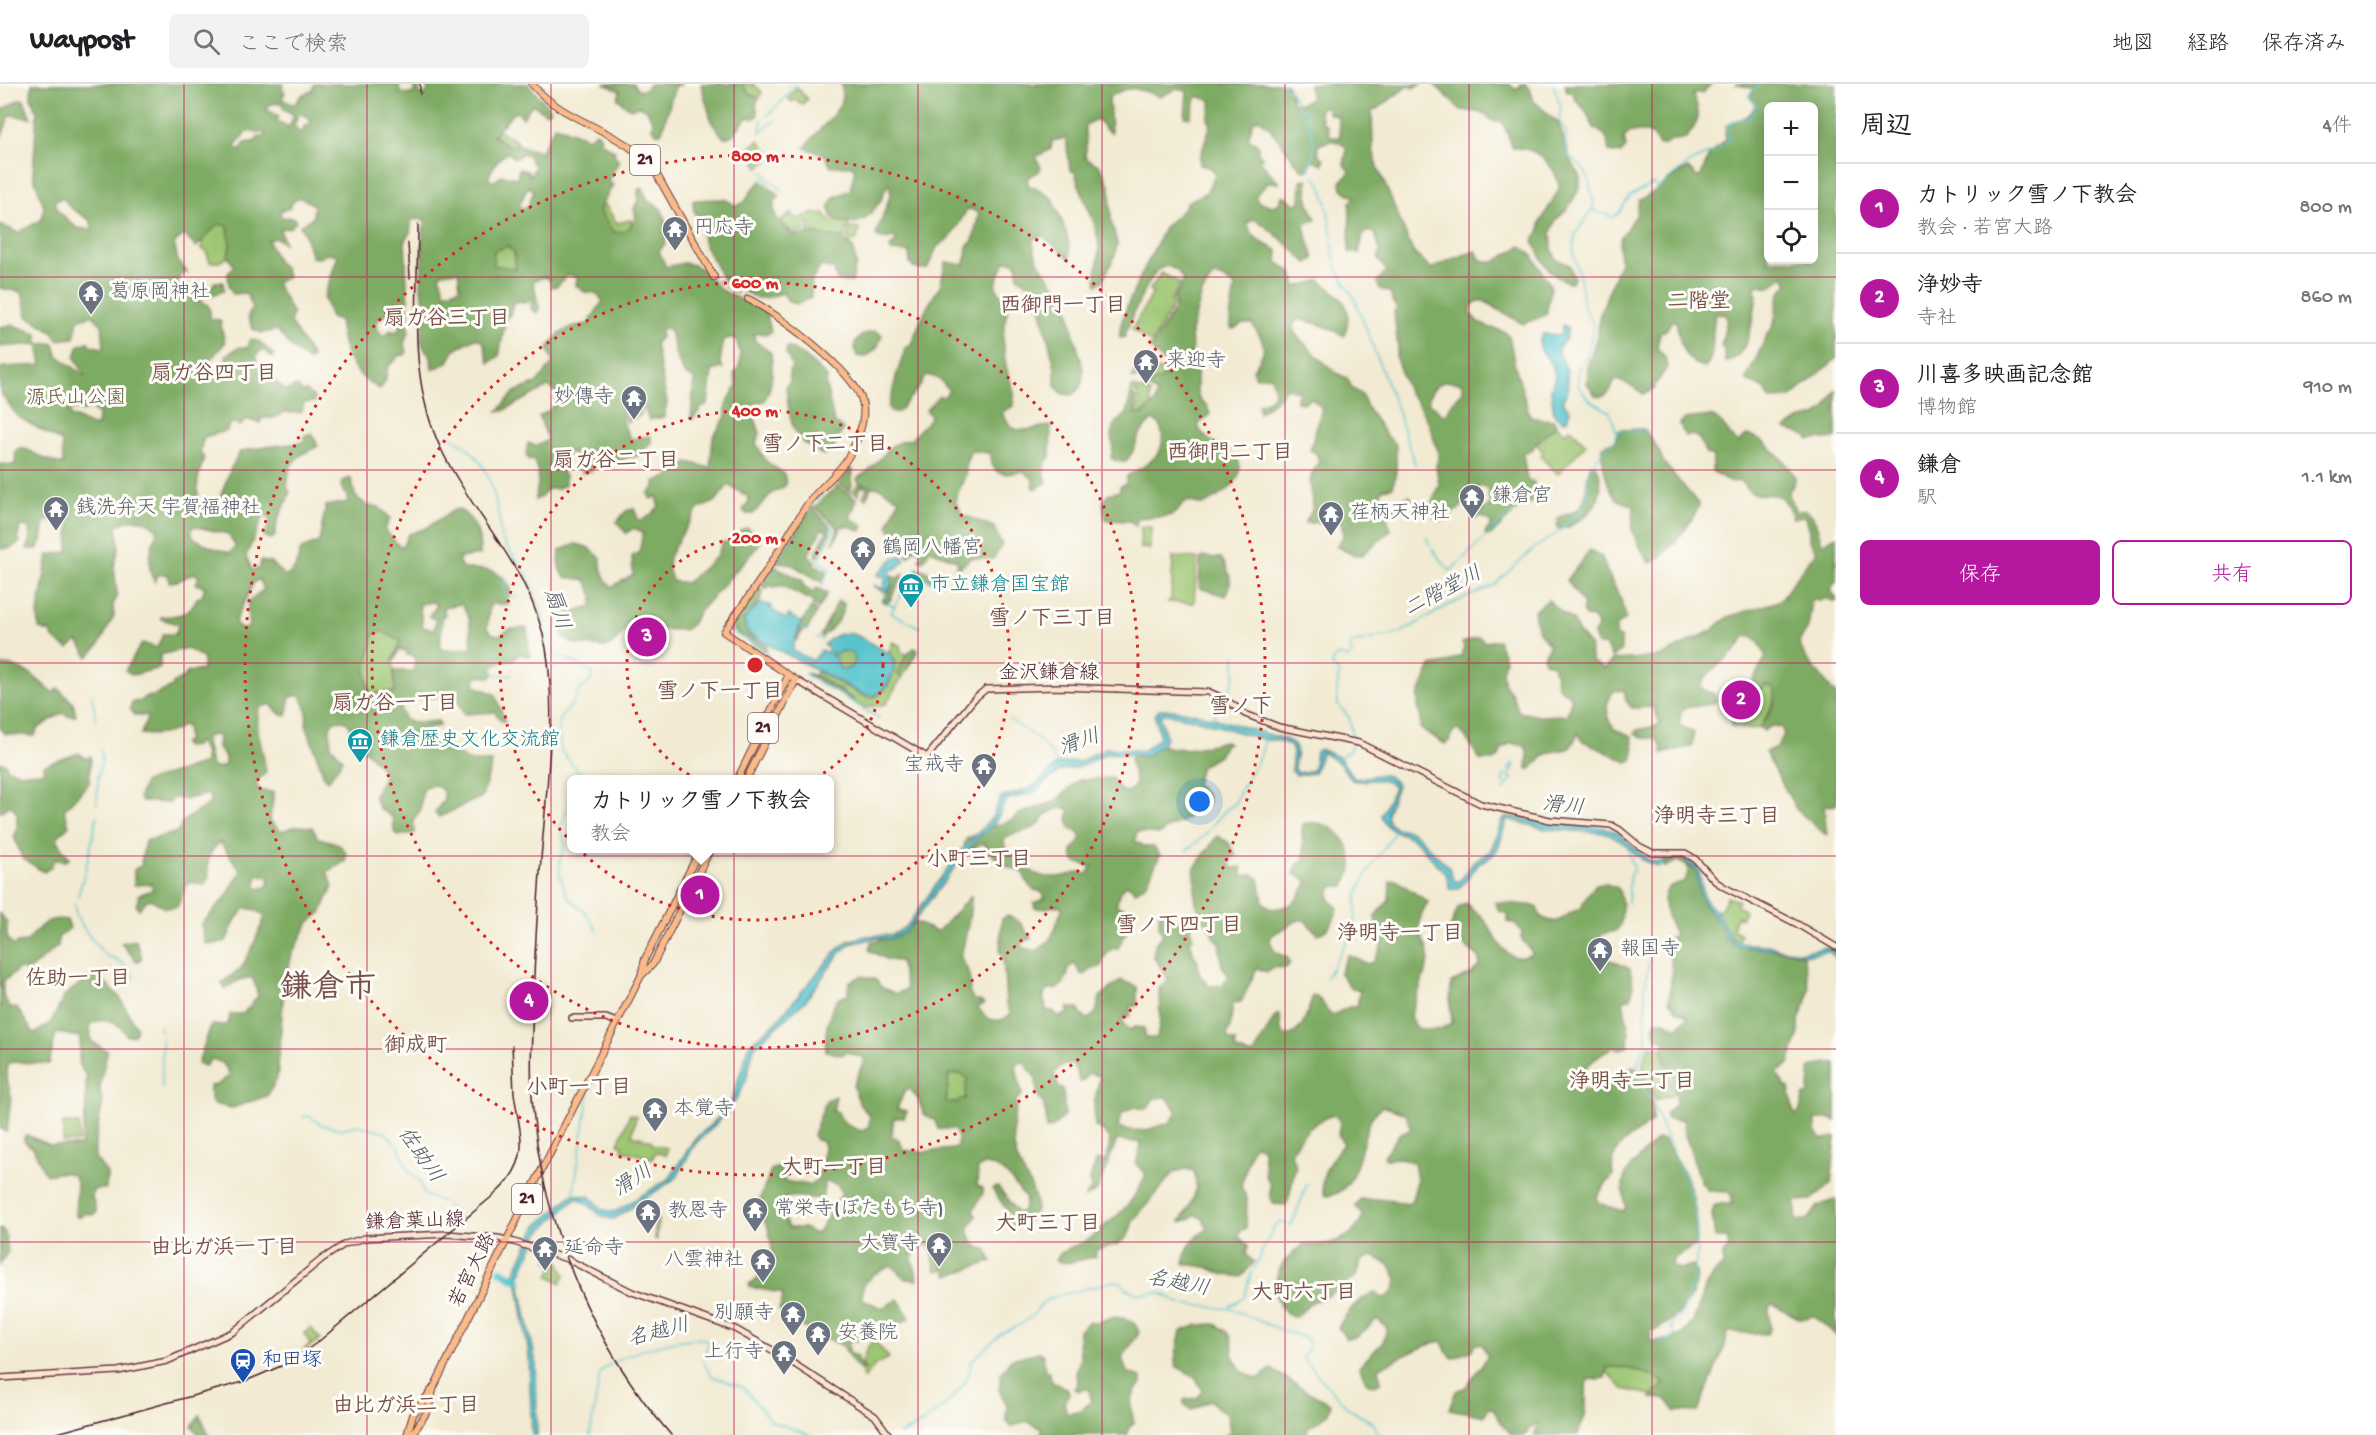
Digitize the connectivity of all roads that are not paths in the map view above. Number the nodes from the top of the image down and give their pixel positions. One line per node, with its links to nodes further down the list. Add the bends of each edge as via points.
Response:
1 (532, 84): 2 (main road, 21, via 555,107 622,142 646,160)
2 (714, 278)
3 (748, 299): 4 (main road, via 765,307 852,380 863,406 858,436 844,464 808,503 724,632)
4 (789, 676): 5 (main road); 6 (main road, 21)
5 (796, 680): 7 (main road, 21); 10 (main road, 金沢鎌倉線, via 927,757 981,692 997,688 1209,692 1256,719 1294,731 1359,743 1481,804 1550,820 1611,825 1653,853 1685,853 1724,887)
6 (739, 775)
7 (748, 775)
8 (699, 853): 11 (main road, 若宮大路 / 21)
9 (709, 853): 12 (main road, 若宮大路 / 21)
10 (1836, 947)
11 (645, 962): 12 (main road); 13 (main road, 若宮大路 / 21)
12 (652, 966): 13 (main road, 若宮大路 / 21)
13 (641, 976): 15 (main road, 若宮大路 / 21)
14 (572, 1018): 15 (main road, via 606,1018)
15 (616, 1022): 16 (main road, 若宮大路 / 21)
16 (508, 1240): 17 (main road, 鎌倉葉山線, via 440,1234 356,1240 322,1259 233,1332 171,1360 118,1371); 18 (main road, 若宮大路 / 21); 21 (main road, 鎌倉葉山線, via 578,1264 632,1292 752,1338 875,1416)
17 (0, 1378)
18 (434, 1387): 19 (main road, 若宮大路 / 21, via 413,1415); 20 (main road, 若宮大路 / 21, via 428,1410)
19 (407, 1435)
20 (412, 1435)
21 (889, 1435)

